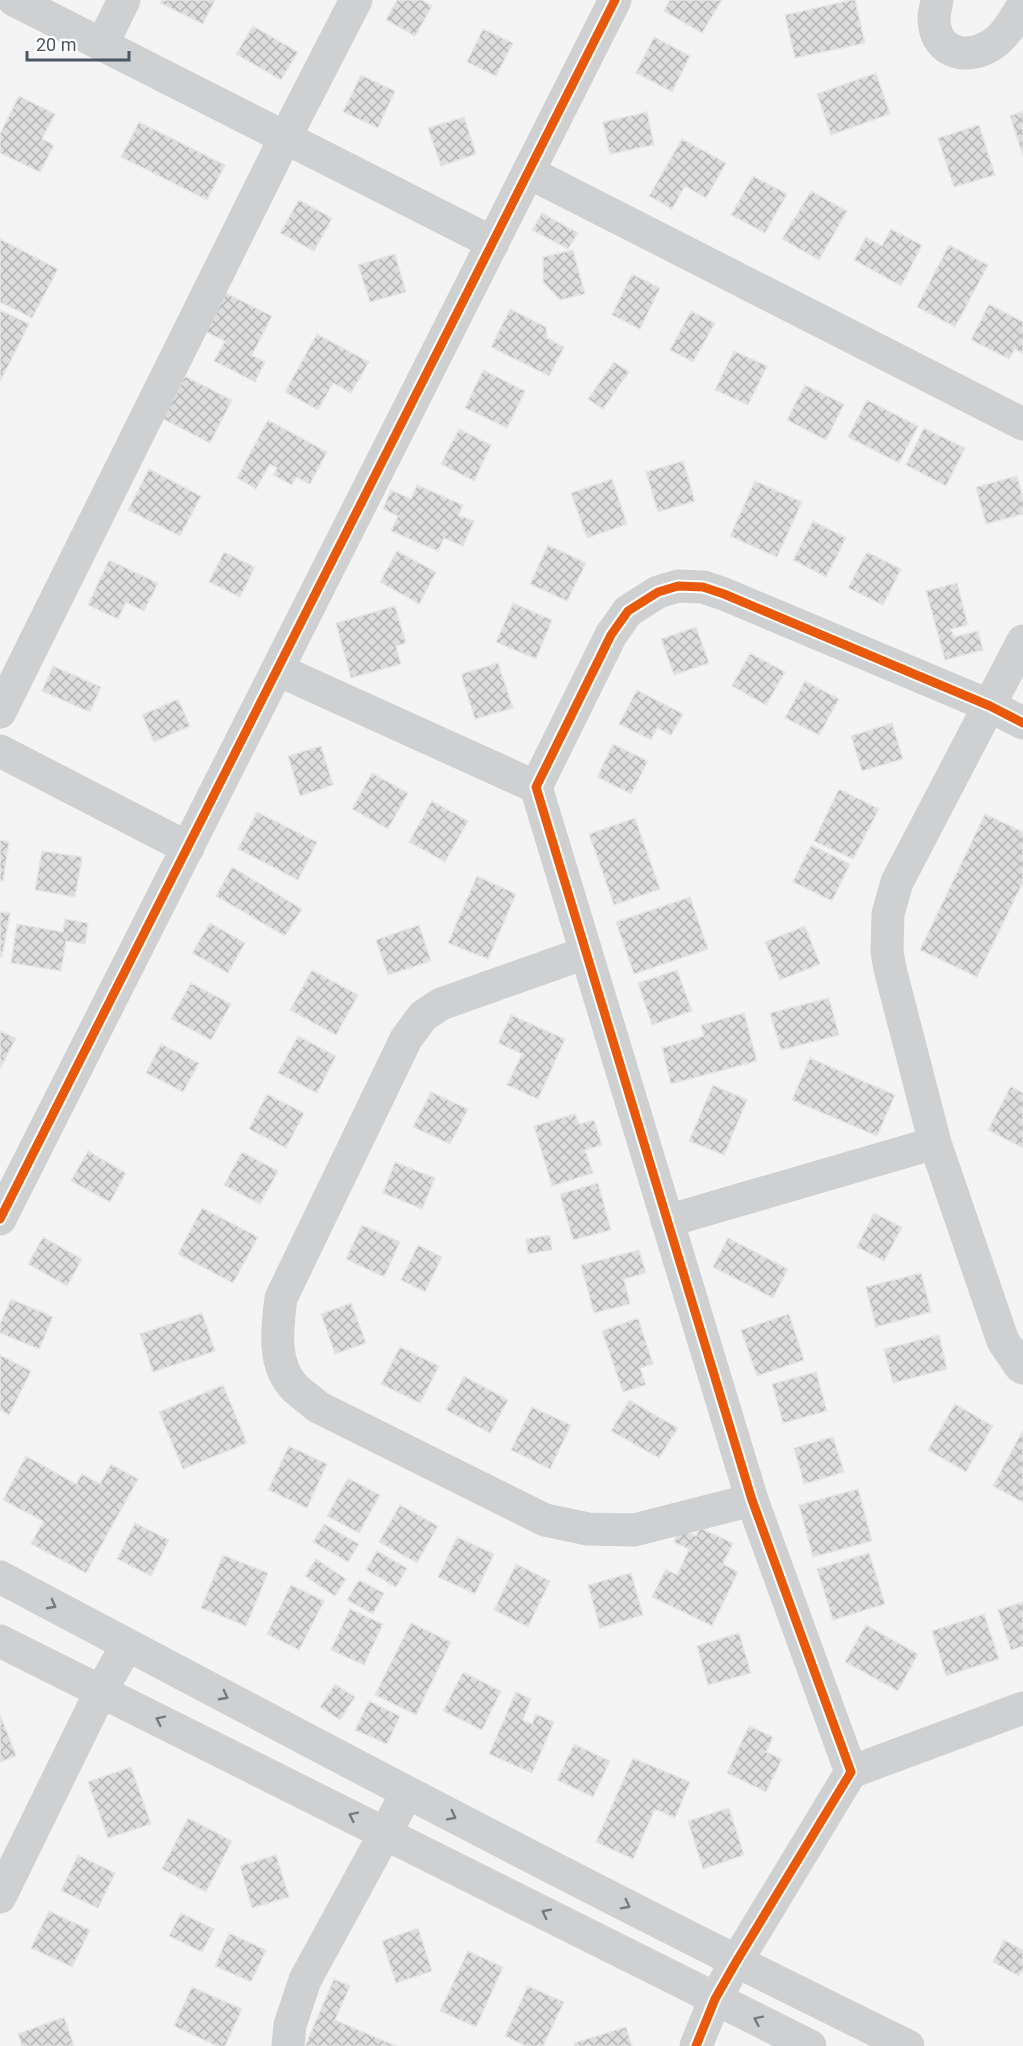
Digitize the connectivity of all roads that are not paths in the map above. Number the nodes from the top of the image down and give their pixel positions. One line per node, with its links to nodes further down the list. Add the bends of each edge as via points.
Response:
1 (14, 0): 7 (street)
2 (124, 0): 7 (street)
3 (356, 0): 8 (street)
4 (615, 0): 9 (street)
5 (937, 0): 6 (street, via 937,34 951,51 965,54 987,48 998,40)
6 (1023, 6)
7 (102, 45): 8 (street)
8 (285, 138): 10 (street); 15 (street)
9 (528, 172): 10 (street); 11 (street)
10 (493, 243): 13 (street)
11 (1023, 424)
12 (1023, 641): 14 (street)
13 (278, 670): 18 (street); 19 (street)
14 (990, 706): 16 (street); 18 (street, via 724,594 703,587 678,586 658,592 628,611 611,635); 21 (street, via 897,882 888,914 890,969)
15 (0, 712)
16 (1023, 723)
17 (0, 751): 19 (street)
18 (536, 787): 20 (street)
19 (188, 848): 22 (street)
20 (585, 953): 23 (street); 25 (street, via 441,1004 415,1024 281,1298 277,1328 279,1362 294,1387 318,1407 545,1520 588,1529 634,1530)
21 (935, 1143): 23 (street); 24 (street, via 1003,1341)
22 (0, 1219)
23 (667, 1221): 25 (street)
24 (1023, 1368)
25 (752, 1500): 31 (street)
26 (0, 1577): 28 (street, one-way to 28)
27 (0, 1641): 29 (street)
28 (127, 1645): 29 (street); 32 (street, one-way to 32)
29 (101, 1691): 33 (street, one-way to 29); 34 (street)
30 (1023, 1708): 31 (street)
31 (851, 1772): 35 (street)
32 (407, 1793): 33 (street); 35 (street, one-way to 35)
33 (385, 1832): 36 (street, one-way to 33); 37 (street, via 305,1980 290,2025)
34 (0, 1897)
35 (736, 1962): 36 (street); 40 (street)
36 (715, 1999): 38 (street); 39 (street, one-way to 36)
37 (288, 2046)
38 (696, 2046)
39 (810, 2046)
40 (908, 2046)

